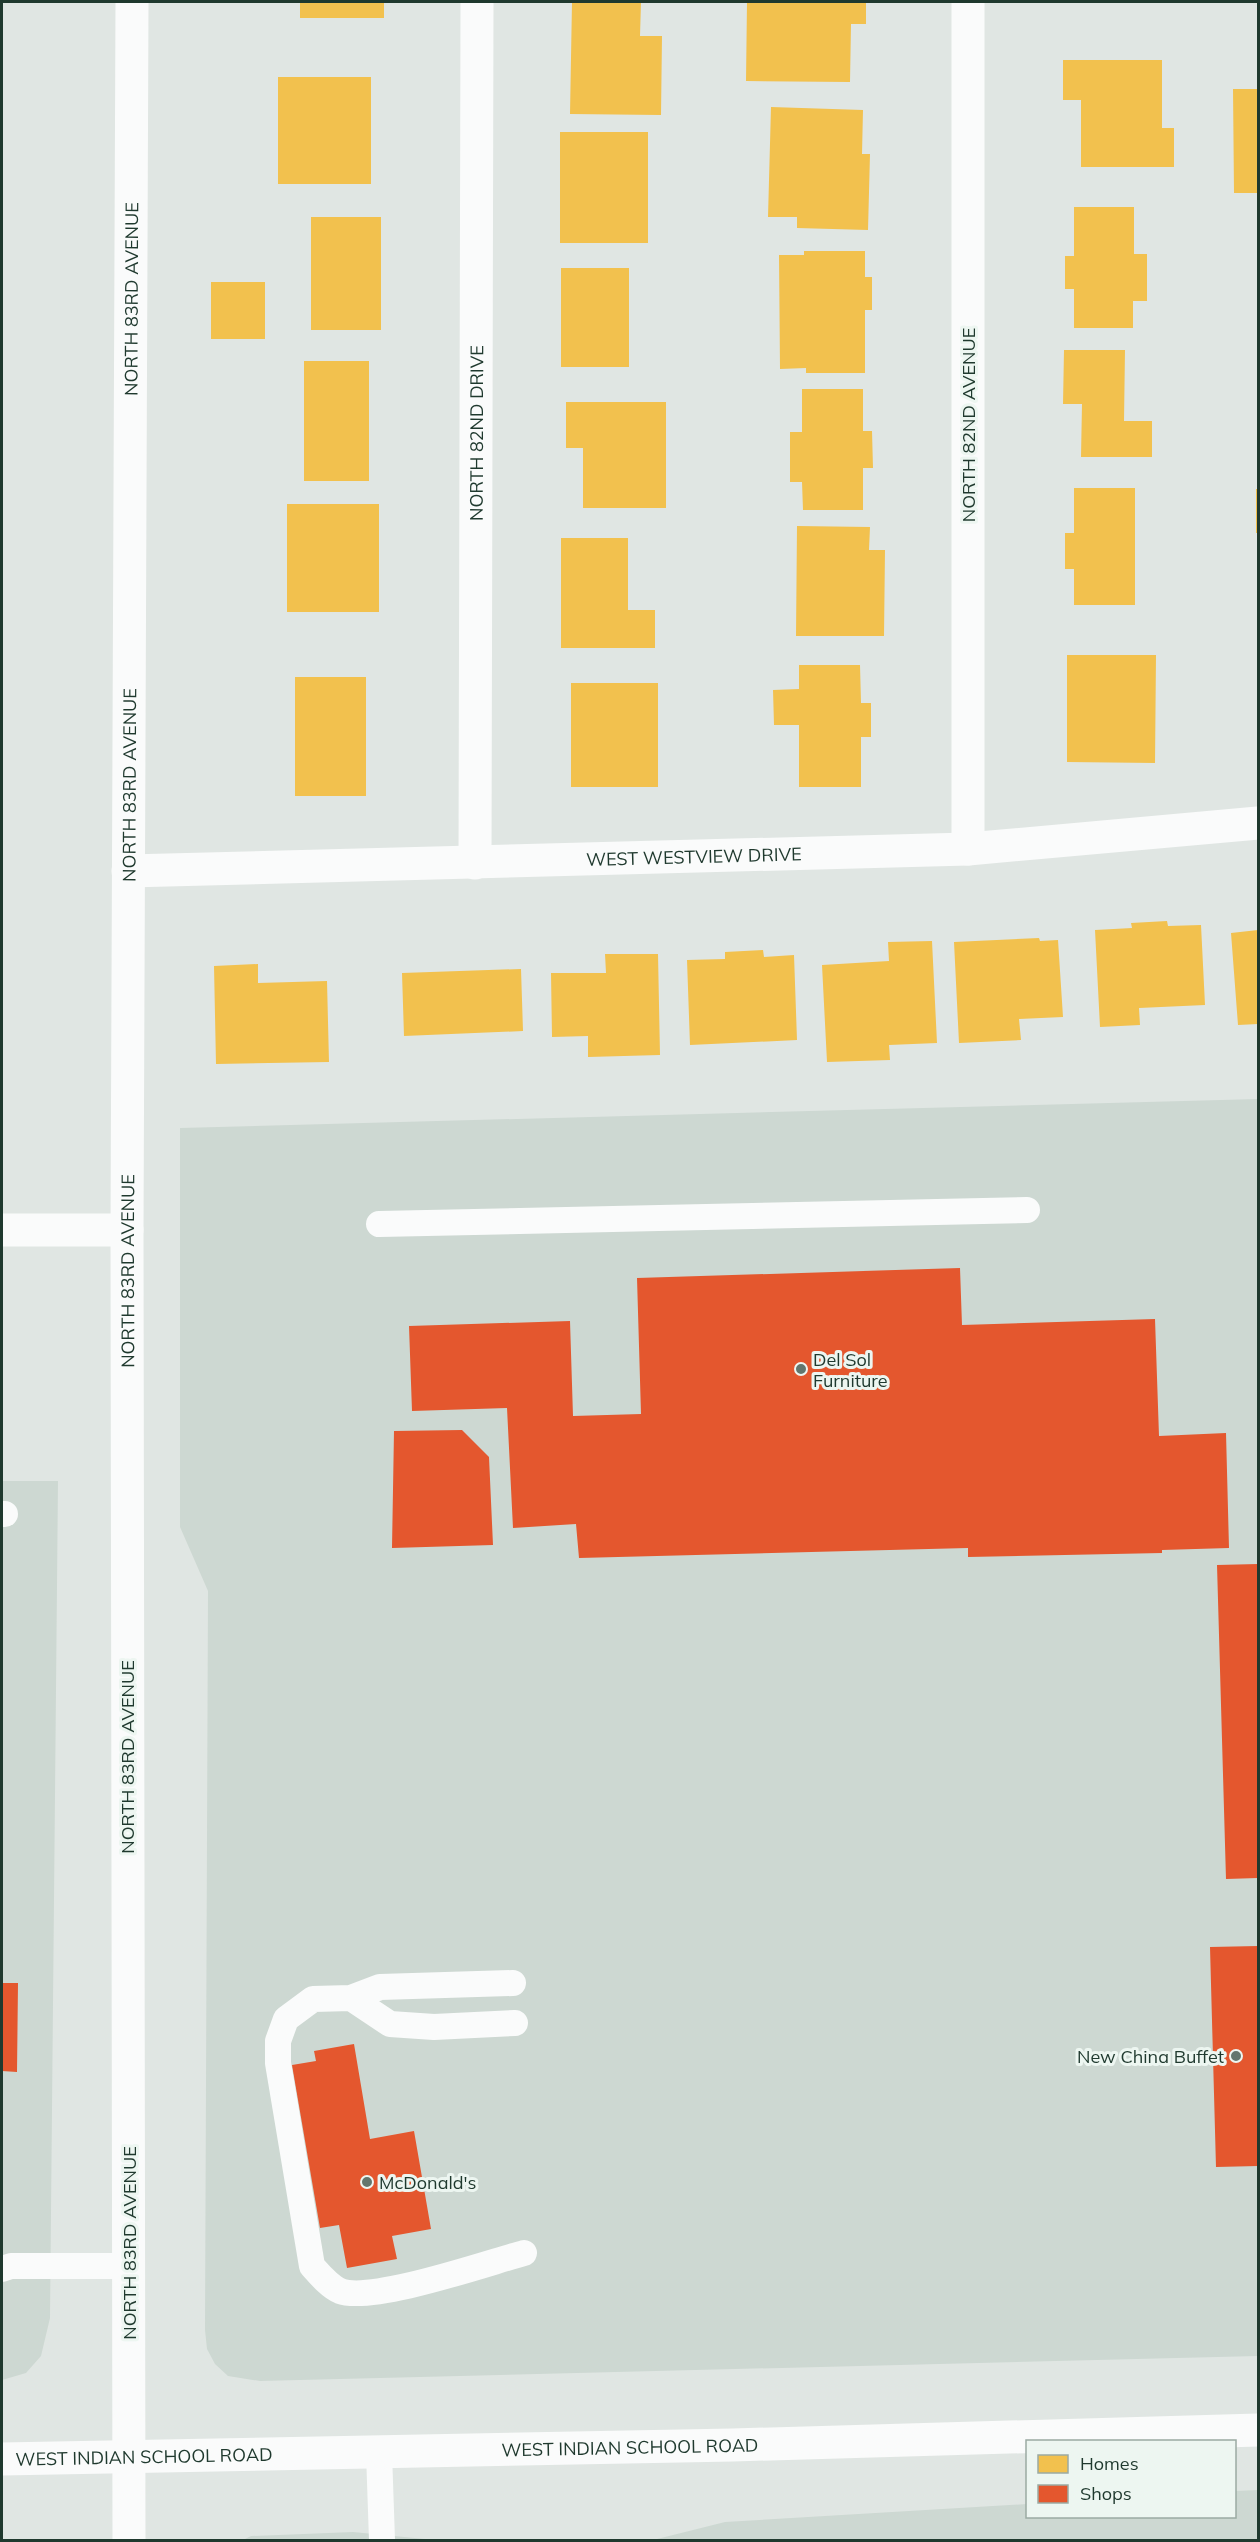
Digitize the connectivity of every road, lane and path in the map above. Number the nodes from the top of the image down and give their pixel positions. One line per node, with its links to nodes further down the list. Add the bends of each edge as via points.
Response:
1 (132, 2): 7 (main road, NORTH 83RD AVENUE)
2 (477, 2): 6 (main road, NORTH 82ND DRIVE)
3 (968, 2): 5 (main road, NORTH 82ND AVENUE)
4 (1258, 823): 5 (main road, WEST WESTVIEW DRIVE)
5 (968, 849): 6 (main road, WEST WESTVIEW DRIVE)
6 (475, 863): 7 (main road, WEST WESTVIEW DRIVE)
7 (128, 871): 11 (main road, NORTH 83RD AVENUE)
8 (1027, 1210): 9 (lane)
9 (380, 1224)
10 (2, 1230): 11 (main road)
11 (127, 1230): 16 (main road, NORTH 83RD AVENUE)
12 (513, 1983): 13 (lane, via 380,1987)
13 (351, 1998): 14 (lane, via 390,2024 434,2027); 15 (lane, via 313,1999 285,2019 278,2041 278,2063 312,2266 340,2291 363,2292 394,2289)
14 (515, 2023)
15 (524, 2253)
16 (129, 2266): 17 (lane); 20 (main road, NORTH 83RD AVENUE)
17 (2, 2269)
18 (1258, 2430): 19 (main road, WEST INDIAN SCHOOL ROAD)
19 (380, 2453): 20 (main road, WEST INDIAN SCHOOL ROAD); 23 (lane)
20 (129, 2457): 21 (main road, WEST INDIAN SCHOOL ROAD); 22 (main road, NORTH 83RD AVENUE)
21 (2, 2459)
22 (129, 2541)
23 (381, 2541)

